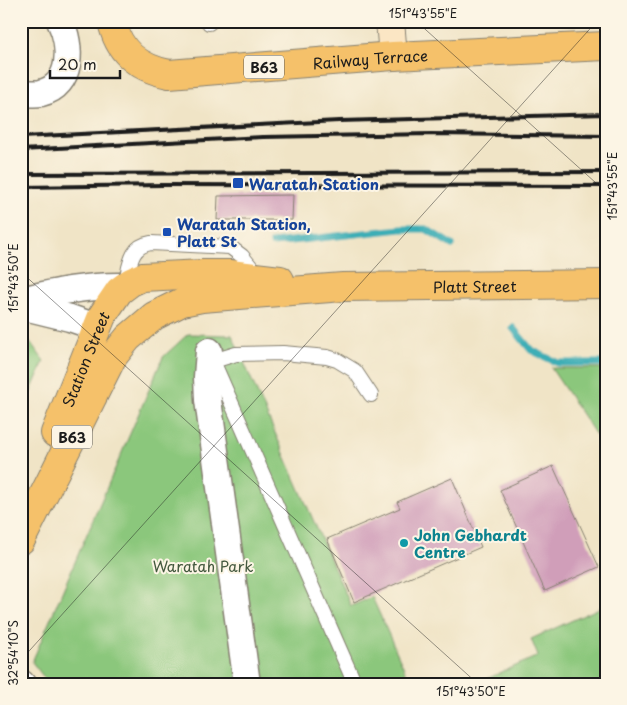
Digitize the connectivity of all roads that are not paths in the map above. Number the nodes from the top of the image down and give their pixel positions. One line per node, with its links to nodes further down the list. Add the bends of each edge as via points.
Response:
1 (112, 21): 5 (main road, Railway Terrace / B63, via 120,44 130,56 156,71 181,74)
2 (390, 21): 5 (street)
3 (63, 26): 6 (street, via 68,65 60,83 41,93)
4 (606, 46): 5 (main road, Railway Terrace / B63)
5 (392, 56)
6 (21, 93)
7 (260, 278): 9 (lane, via 230,247 151,243 134,252); 10 (main road, Platt Street / B63); 11 (main road, Platt Street / B63, via 230,274)
8 (606, 284): 10 (main road, Platt Street / B63)
9 (125, 286): 11 (main road, Station Street / B63, via 147,276); 12 (street, via 69,289); 14 (main road, Station Street / B63, via 112,298)
10 (343, 287): 11 (main road, Platt Street / B63)
11 (203, 290): 14 (main road, via 147,302 112,325); 18 (main road, Station Street / B63, via 144,322 121,345 107,366)
12 (21, 300)
13 (21, 306): 14 (street)
14 (96, 327): 17 (main road, Station Street / B63, via 76,384)
15 (209, 351): 19 (street, via 208,400)
16 (371, 395): 20 (lane, via 355,371 327,357 283,353 236,354 213,361)
17 (21, 512)
18 (21, 540)
19 (247, 684)
20 (355, 684)

